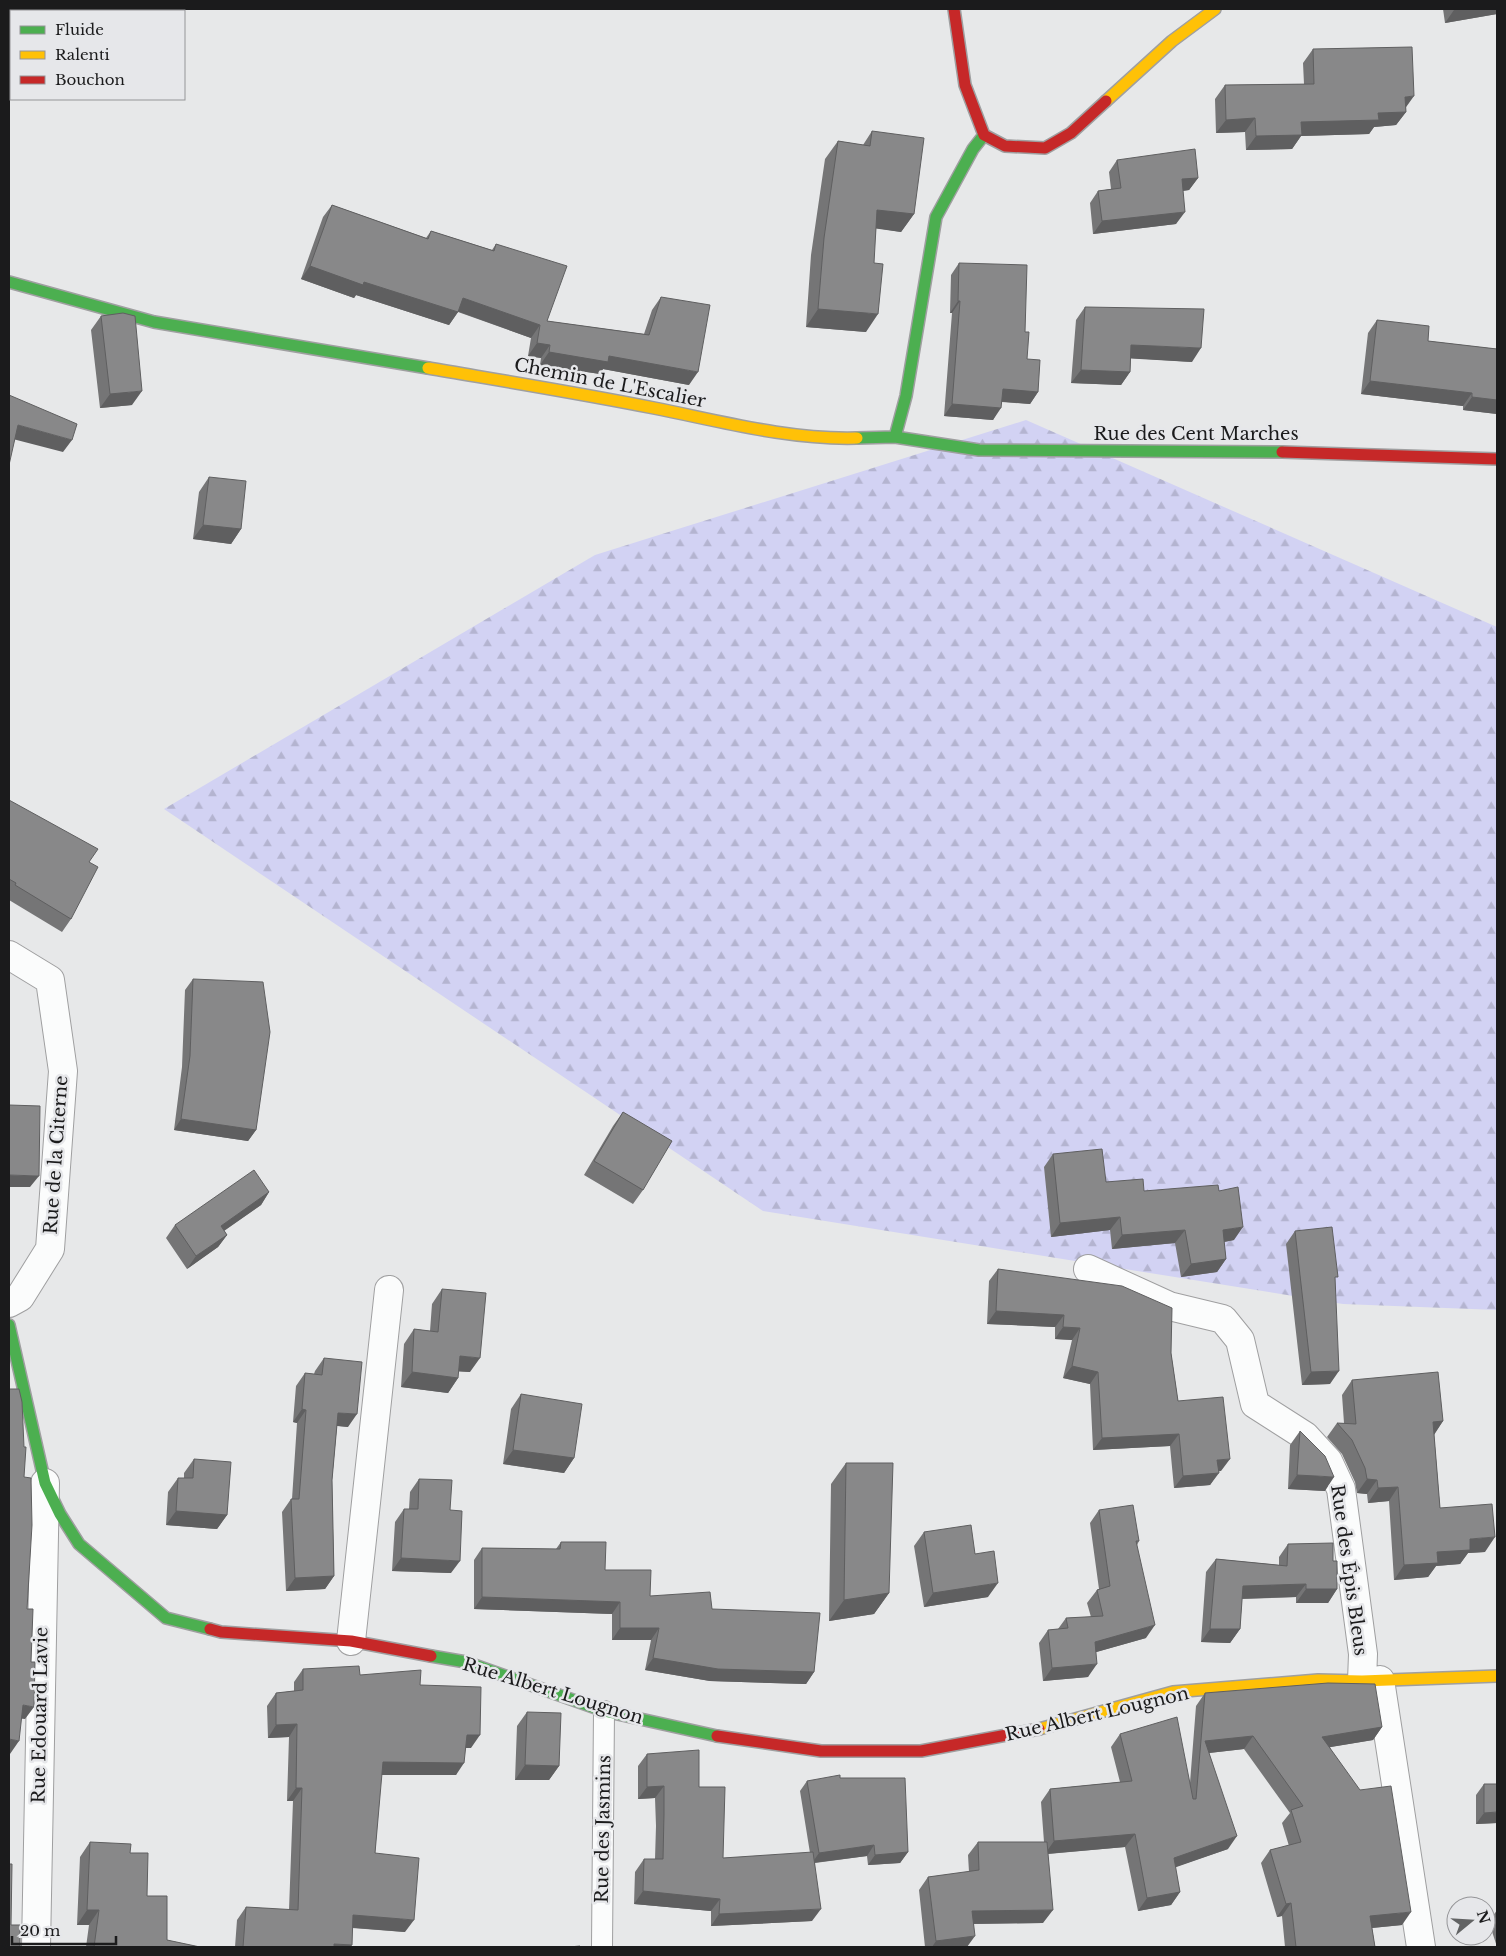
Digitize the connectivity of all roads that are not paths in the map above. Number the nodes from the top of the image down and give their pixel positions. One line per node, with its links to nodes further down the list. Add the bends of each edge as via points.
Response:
1 (954, 9): 3 (street, via 965,85)
2 (1215, 9): 3 (street, via 1172,41 1071,134 1045,148 1005,146)
3 (984, 135): 5 (street, via 936,217 906,396)
4 (9, 282): 5 (street, Chemin de L'Escalier, via 154,322 583,394 739,425 806,435)
5 (895, 437): 6 (street, Rue des Cent Marches, via 979,450 1295,452)
6 (1497, 459)
7 (9, 955): 10 (street, Rue de la Citerne, via 50,980 63,1071 50,1249 20,1297)
8 (1088, 1269): 15 (street, Rue des Épis Bleus, via 1169,1306 1223,1319 1240,1340 1255,1404 1305,1436 1328,1461 1340,1489 1363,1654)
9 (389, 1290): 13 (street)
10 (9, 1303)
11 (9, 1325): 12 (street, Rue Albert Lougnon)
12 (45, 1482): 13 (street, Rue Albert Lougnon, via 60,1514 80,1544 166,1618 220,1632); 17 (street, Rue Edouard Lavie)
13 (350, 1641): 16 (street, Rue Albert Lougnon, via 466,1662)
14 (1497, 1676): 15 (street, Rue Albert Lougnon)
15 (1371, 1681): 16 (street, Rue Albert Lougnon, via 1318,1680 1173,1692 1051,1727 921,1751 821,1751 727,1738); 19 (street, Rue des Épis Bleus)
16 (604, 1711): 18 (lane, Rue des Jasmins)
17 (36, 1947)
18 (602, 1947)
19 (1421, 1947)

